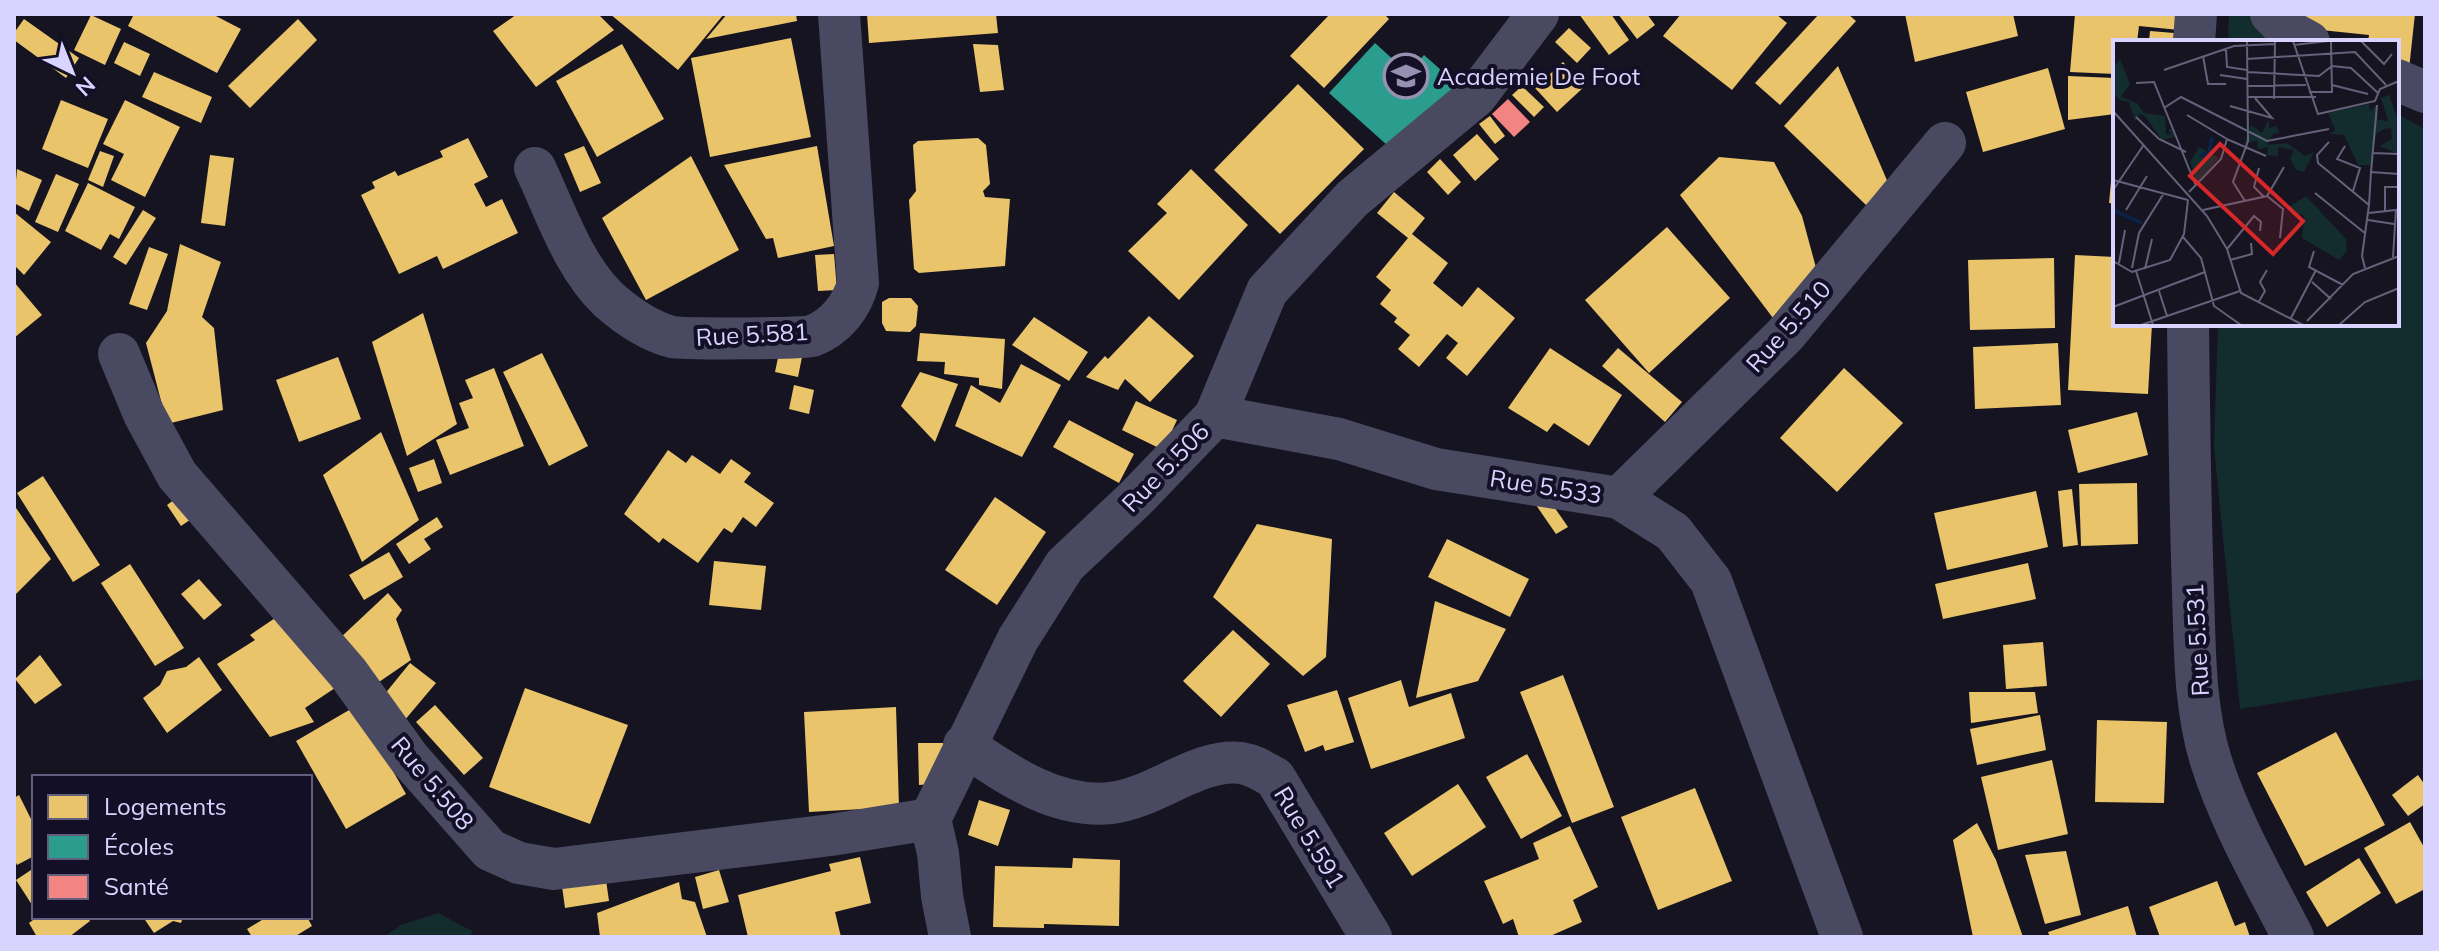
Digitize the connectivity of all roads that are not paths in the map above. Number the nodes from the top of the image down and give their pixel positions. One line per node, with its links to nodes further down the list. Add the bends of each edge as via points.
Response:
1 (839, 14): 10 (street, Rue 5.581, via 858,283 853,300 835,322 811,336 673,337 645,326 610,301 586,274)
2 (1538, 14): 13 (street, Rue 5.506, via 1476,96 1352,199 1267,291)
3 (2196, 14): 5 (street)
4 (2271, 14): 6 (street)
5 (2194, 40)
6 (2305, 40)
7 (2399, 81): 8 (street)
8 (2425, 92)
9 (1945, 143): 14 (street, Rue 5.510, via 1785,335)
10 (535, 168)
11 (2188, 326): 20 (street, Rue 5.531, via 2189,481 2202,721 2211,762)
12 (119, 354): 16 (street, Rue 5.508, via 177,475 338,661 409,758 490,850 519,863 554,869)
13 (1215, 416): 14 (street, Rue 5.533, via 1339,439 1436,469); 15 (street, Rue 5.506, via 1065,565 1018,639)
14 (1619, 498): 19 (street, Rue 5.533, via 1673,532 1711,581)
15 (964, 745): 16 (street, Rue 5.506); 18 (street, Rue 5.591, via 1044,794 1082,802 1112,803 1210,766 1239,762 1256,767 1275,778)
16 (930, 819): 17 (street)
17 (950, 937)
18 (1371, 937)
19 (1842, 937)
20 (2293, 937)

